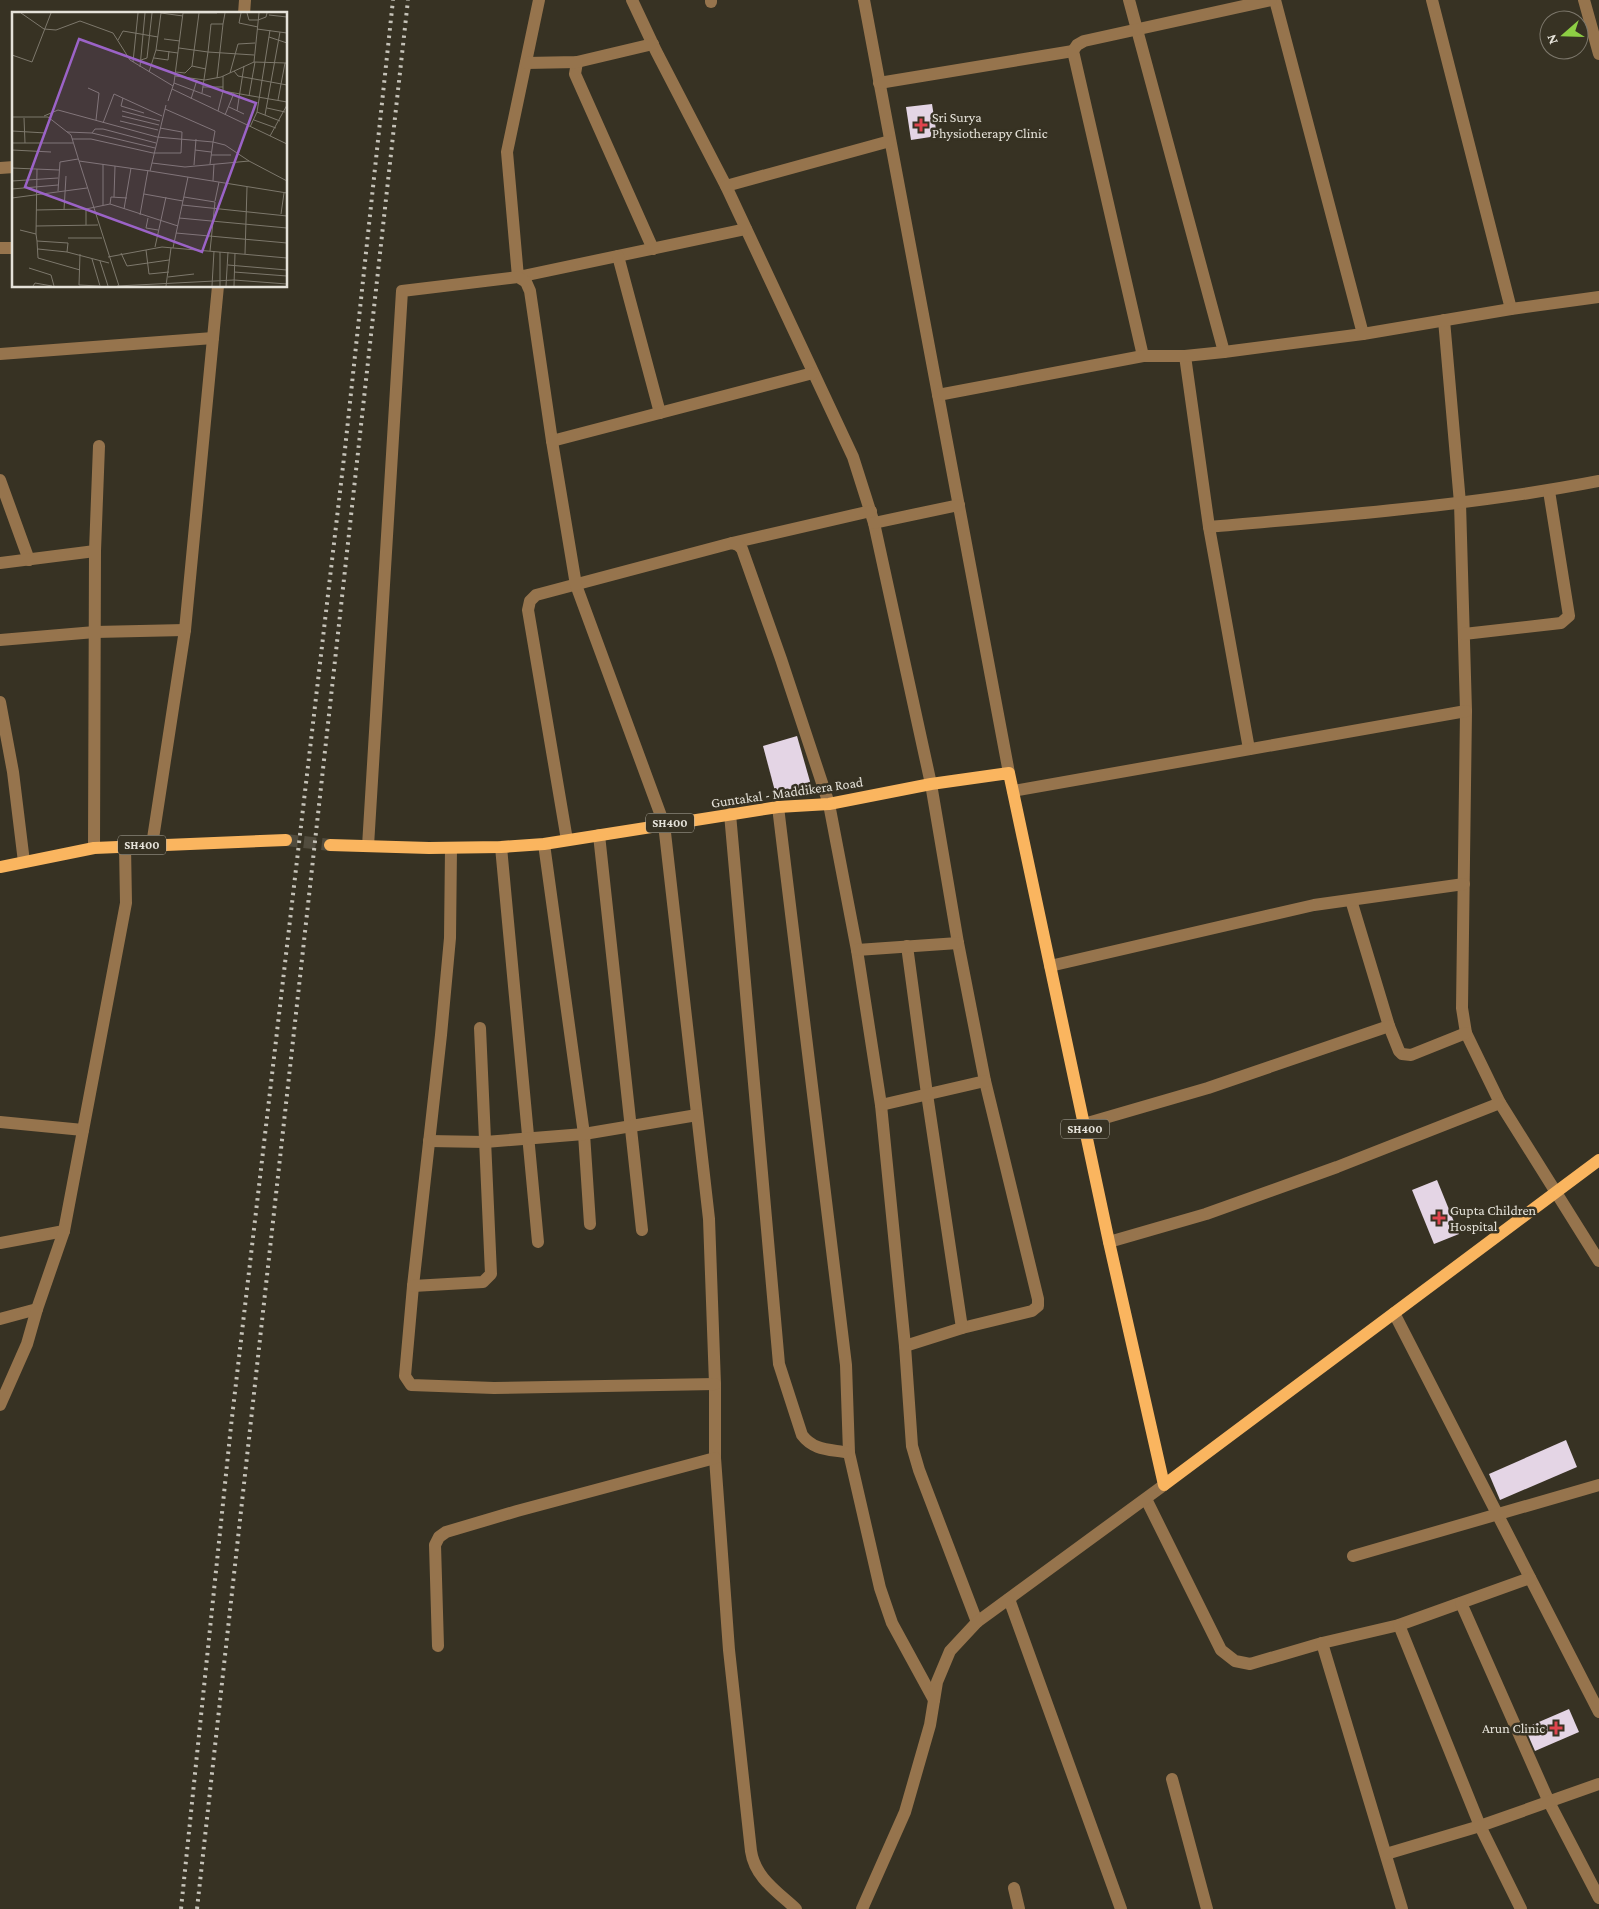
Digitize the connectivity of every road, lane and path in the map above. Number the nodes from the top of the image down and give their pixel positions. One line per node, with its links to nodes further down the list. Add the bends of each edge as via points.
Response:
1 (539, 0): 13 (street)
2 (632, 0): 9 (street)
3 (864, 0): 14 (street)
4 (1129, 0): 8 (street)
5 (1273, 0): 8 (street); 25 (street)
6 (1432, 0): 23 (street)
7 (1584, 0): 11 (street)
8 (1137, 30): 10 (street, via 1084,42); 27 (street)
9 (653, 44): 12 (street); 16 (street)
10 (1074, 51): 14 (street); 29 (street)
11 (1599, 54)
12 (577, 62): 13 (street); 18 (street, via 575,74)
13 (526, 63): 20 (street, via 507,152)
14 (879, 83): 15 (street)
15 (890, 141): 16 (street); 32 (street)
16 (726, 186): 17 (street)
17 (746, 229): 18 (street); 31 (street)
18 (653, 249): 19 (street)
19 (618, 256): 20 (street); 33 (street)
20 (518, 277): 34 (street, via 526,282 530,291); 69 (street, via 402,291)
21 (218, 288): 26 (street)
22 (1599, 297): 23 (street)
23 (1511, 309): 24 (street)
24 (1444, 320): 25 (street); 39 (street)
25 (1362, 334): 27 (street)
26 (213, 338): 28 (street); 48 (street)
27 (1224, 352): 30 (street)
28 (0, 354)
29 (1143, 356): 30 (street); 32 (street)
30 (1185, 356): 42 (street)
31 (813, 372): 33 (street); 41 (street, via 853,457)
32 (938, 395): 40 (street)
33 (660, 413): 34 (street)
34 (552, 441): 47 (street)
35 (98, 446): 44 (street)
36 (0, 480): 45 (street)
37 (1599, 481): 38 (street)
38 (1550, 490): 39 (street); 50 (street, via 1569,616 1561,623)
39 (1460, 503): 42 (street); 50 (street)
40 (959, 505): 41 (street); 55 (street)
41 (873, 517): 43 (street); 56 (street)
42 (1208, 527): 54 (street)
43 (732, 543): 47 (street); 58 (street, via 742,549)
44 (95, 551): 45 (street); 49 (street)
45 (29, 560): 46 (street)
46 (0, 563)
47 (576, 585): 61 (street); 64 (street, via 536,595 528,610)
48 (185, 630): 49 (street); 67 (street)
49 (95, 632): 51 (street); 71 (street)
50 (1464, 634): 53 (street)
51 (0, 640)
52 (0, 702): 73 (street, via 14,772)
53 (1466, 711): 54 (street); 75 (street)
54 (1249, 749): 57 (street)
55 (1009, 773): 56 (main road, Guntakal - Maddikera Road / SH400); 57 (main road, SH400)
56 (931, 784): 58 (main road, Guntakal - Maddikera Road / SH400); 77 (street)
57 (1013, 791): 80 (main road, SH400)
58 (829, 804): 59 (main road, Guntakal - Maddikera Road / SH400); 79 (street)
59 (778, 807): 60 (main road, Guntakal - Maddikera Road / SH400); 114 (street, via 846,1365)
60 (730, 814): 61 (main road, Guntakal - Maddikera Road / SH400); 114 (street, via 779,1364 802,1435 813,1446)
61 (664, 824): 62 (main road, Guntakal - Maddikera Road / SH400); 88 (street)
62 (599, 835): 64 (main road, Guntakal - Maddikera Road / SH400); 91 (street)
63 (286, 840): 67 (main road, SH400)
64 (567, 840): 66 (main road, Guntakal - Maddikera Road / SH400)
65 (330, 844): 69 (main road, Guntakal - Maddikera Road / SH400)
66 (544, 844): 70 (main road, Guntakal - Maddikera Road / SH400); 93 (street)
67 (152, 845): 68 (main road, SH400)
68 (125, 846): 71 (main road, SH400); 92 (street, via 126,903)
69 (368, 846): 72 (main road, Guntakal - Maddikera Road / SH400)
70 (501, 847): 72 (main road, Guntakal - Maddikera Road / SH400); 94 (street)
71 (94, 848): 73 (main road, SH400)
72 (451, 848): 95 (street, via 450,938)
73 (24, 862): 74 (main road, SH400)
74 (0, 867)
75 (1464, 884): 76 (street); 83 (street, via 1462,1008)
76 (1351, 900): 80 (street, via 1314,905); 81 (street)
77 (958, 943): 78 (street); 84 (street)
78 (907, 946): 79 (street); 85 (street)
79 (857, 950): 87 (street)
80 (1050, 966): 90 (main road, SH400)
81 (1388, 1026): 83 (street, via 1399,1051 1411,1055); 90 (street, via 1208,1088)
82 (480, 1028): 96 (street)
83 (1466, 1033): 86 (street)
84 (985, 1081): 85 (street); 110 (street, via 1038,1306 1032,1311)
85 (927, 1094): 87 (street); 110 (street)
86 (1500, 1103): 98 (street); 103 (street, via 1206,1214)
87 (881, 1105): 111 (street)
88 (697, 1116): 91 (street); 112 (street, via 709,1219)
89 (0, 1122): 92 (street)
90 (1084, 1124): 103 (main road, SH400)
91 (631, 1127): 93 (street); 100 (street)
92 (83, 1130): 101 (street)
93 (584, 1134): 94 (street); 99 (street)
94 (527, 1138): 96 (street); 102 (street)
95 (429, 1141): 96 (street); 106 (street)
96 (485, 1142): 106 (street, via 491,1274 483,1282)
97 (1599, 1160): 98 (main road)
98 (1556, 1192): 105 (street); 108 (main road)
99 (590, 1224)
100 (642, 1230)
101 (64, 1231): 104 (street); 107 (street)
102 (538, 1242)
103 (1108, 1242): 116 (main road, SH400)
104 (0, 1243)
105 (1598, 1255)
106 (413, 1286): 112 (street, via 405,1376 411,1385 494,1388)
107 (37, 1309): 109 (street); 113 (street, via 28,1344)
108 (1394, 1313): 116 (main road); 119 (street)
109 (0, 1319)
110 (962, 1328): 111 (street)
111 (905, 1346): 124 (street, via 912,1446)
112 (715, 1384): 115 (street)
113 (0, 1405)
114 (849, 1453): 128 (street, via 880,1588 892,1623)
115 (715, 1458): 127 (street, via 517,1511 438,1537 435,1545); 137 (street, via 728,1650 753,1863 758,1873)
116 (1164, 1485): 118 (street)
117 (1599, 1485): 119 (street)
118 (1146, 1499): 122 (street); 126 (street, via 1221,1650 1235,1661 1250,1664)
119 (1498, 1515): 120 (street); 121 (street)
120 (1353, 1556)
121 (1530, 1578): 123 (street); 129 (street)
122 (1008, 1599): 124 (street); 140 (street)
123 (1461, 1603): 125 (street); 132 (street)
124 (976, 1622): 128 (street, via 950,1651 937,1682)
125 (1399, 1625): 126 (street); 133 (street)
126 (1322, 1643): 134 (street)
127 (438, 1646)
128 (934, 1700): 138 (street, via 905,1812)
129 (1599, 1712)
130 (1172, 1779): 141 (street)
131 (1599, 1784): 132 (street)
132 (1549, 1802): 133 (street); 136 (street)
133 (1480, 1826): 134 (street); 143 (street)
134 (1386, 1854): 142 (street)
135 (1014, 1888): 139 (street)
136 (1599, 1898)
137 (796, 1909)
138 (862, 1909)
139 (1019, 1909)
140 (1121, 1909)
141 (1207, 1909)
142 (1402, 1909)
143 (1521, 1909)

